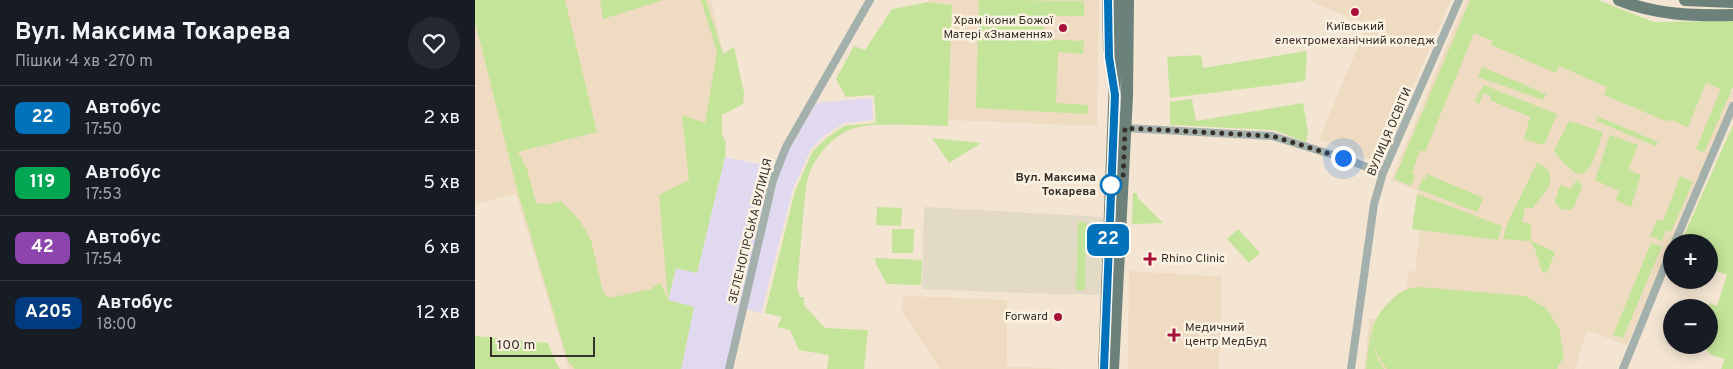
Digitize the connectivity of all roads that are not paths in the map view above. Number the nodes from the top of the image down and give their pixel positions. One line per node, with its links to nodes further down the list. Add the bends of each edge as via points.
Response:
1 (870, 0): 17 (street, ЗЕЛЕНОГІРСЬКА ВУЛИЦЯ, via 779,161)
2 (1108, 0): 11 (main road, via 1109,57)
3 (1118, 0): 11 (main road)
4 (1128, 0): 11 (main road)
5 (1137, 0): 11 (main road, via 1134,58)
6 (1459, 0): 14 (street, ВУЛИЦЯ ОСВІТИ)
7 (1619, 0): 10 (main road, via 1655,12)
8 (1685, 0): 9 (main road)
9 (1725, 1): 10 (street)
10 (1728, 15)
11 (1121, 96): 13 (main road); 18 (main road)
12 (1733, 106): 15 (street)
13 (1125, 128): 14 (street, via 1272,136); 19 (main road)
14 (1383, 173): 20 (street, ВУЛИЦЯ ОСВІТИ, via 1374,204)
15 (1678, 234)
16 (1663, 271): 21 (street)
17 (729, 369)
18 (1104, 369)
19 (1113, 369)
20 (1351, 369)
21 (1623, 369)

